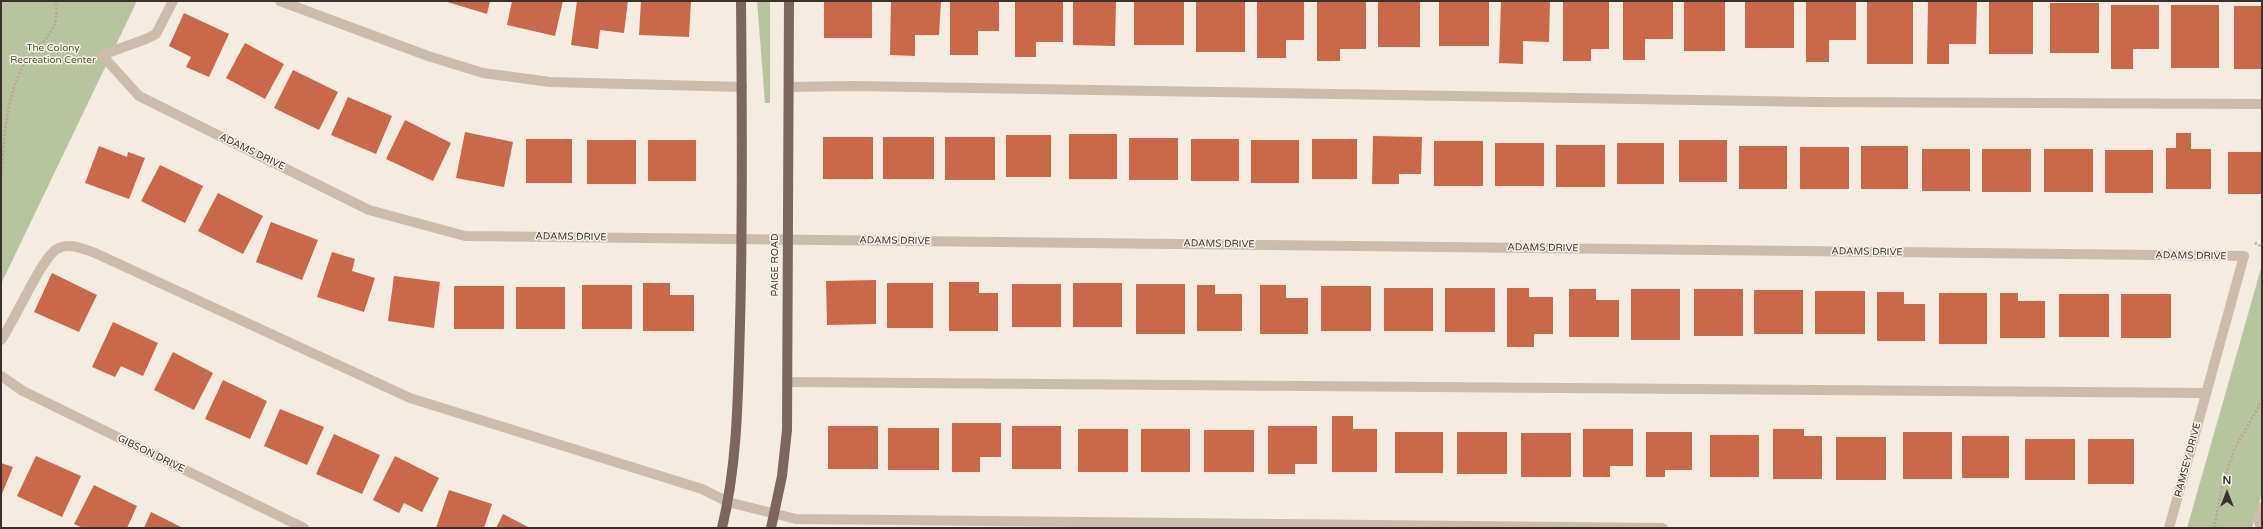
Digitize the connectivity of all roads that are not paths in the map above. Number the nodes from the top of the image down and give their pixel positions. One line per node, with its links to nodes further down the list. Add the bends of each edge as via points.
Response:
1 (173, 1): 8 (street, ADAMS DRIVE, via 156,34 102,54 139,96 369,210 465,236)
2 (280, 1): 5 (street, via 428,56 482,73 550,82)
3 (741, 1): 5 (main road)
4 (789, 1): 6 (main road, PAIGE ROAD)
5 (742, 87): 8 (main road)
6 (789, 88): 7 (street, via 870,87 1831,102); 9 (main road, PAIGE ROAD)
7 (2262, 104)
8 (742, 240): 9 (street, ADAMS DRIVE); 14 (main road, via 738,412)
9 (787, 240): 12 (main road, PAIGE ROAD); 13 (street, ADAMS DRIVE, via 2244,256)
10 (1, 340): 14 (street, via 46,261 57,249 74,246 95,253 410,398 702,489)
11 (1, 376): 21 (street, GIBSON DRIVE, via 23,391)
12 (788, 382): 13 (street); 16 (main road, PAIGE ROAD, via 787,430 782,476)
13 (2206, 393): 25 (street, RAMSEY DRIVE)
14 (728, 502): 16 (street); 22 (main road)
15 (2262, 507): 26 (street, via 2258,519)
16 (774, 515): 17 (street, via 796,519); 23 (main road, PAIGE ROAD)
17 (898, 524): 18 (street)
18 (1228, 526): 19 (street)
19 (1376, 527): 20 (street)
20 (1517, 527): 24 (street)
21 (304, 528)
22 (722, 528)
23 (771, 528)
24 (1663, 528)
25 (2169, 528)
26 (2261, 528)

